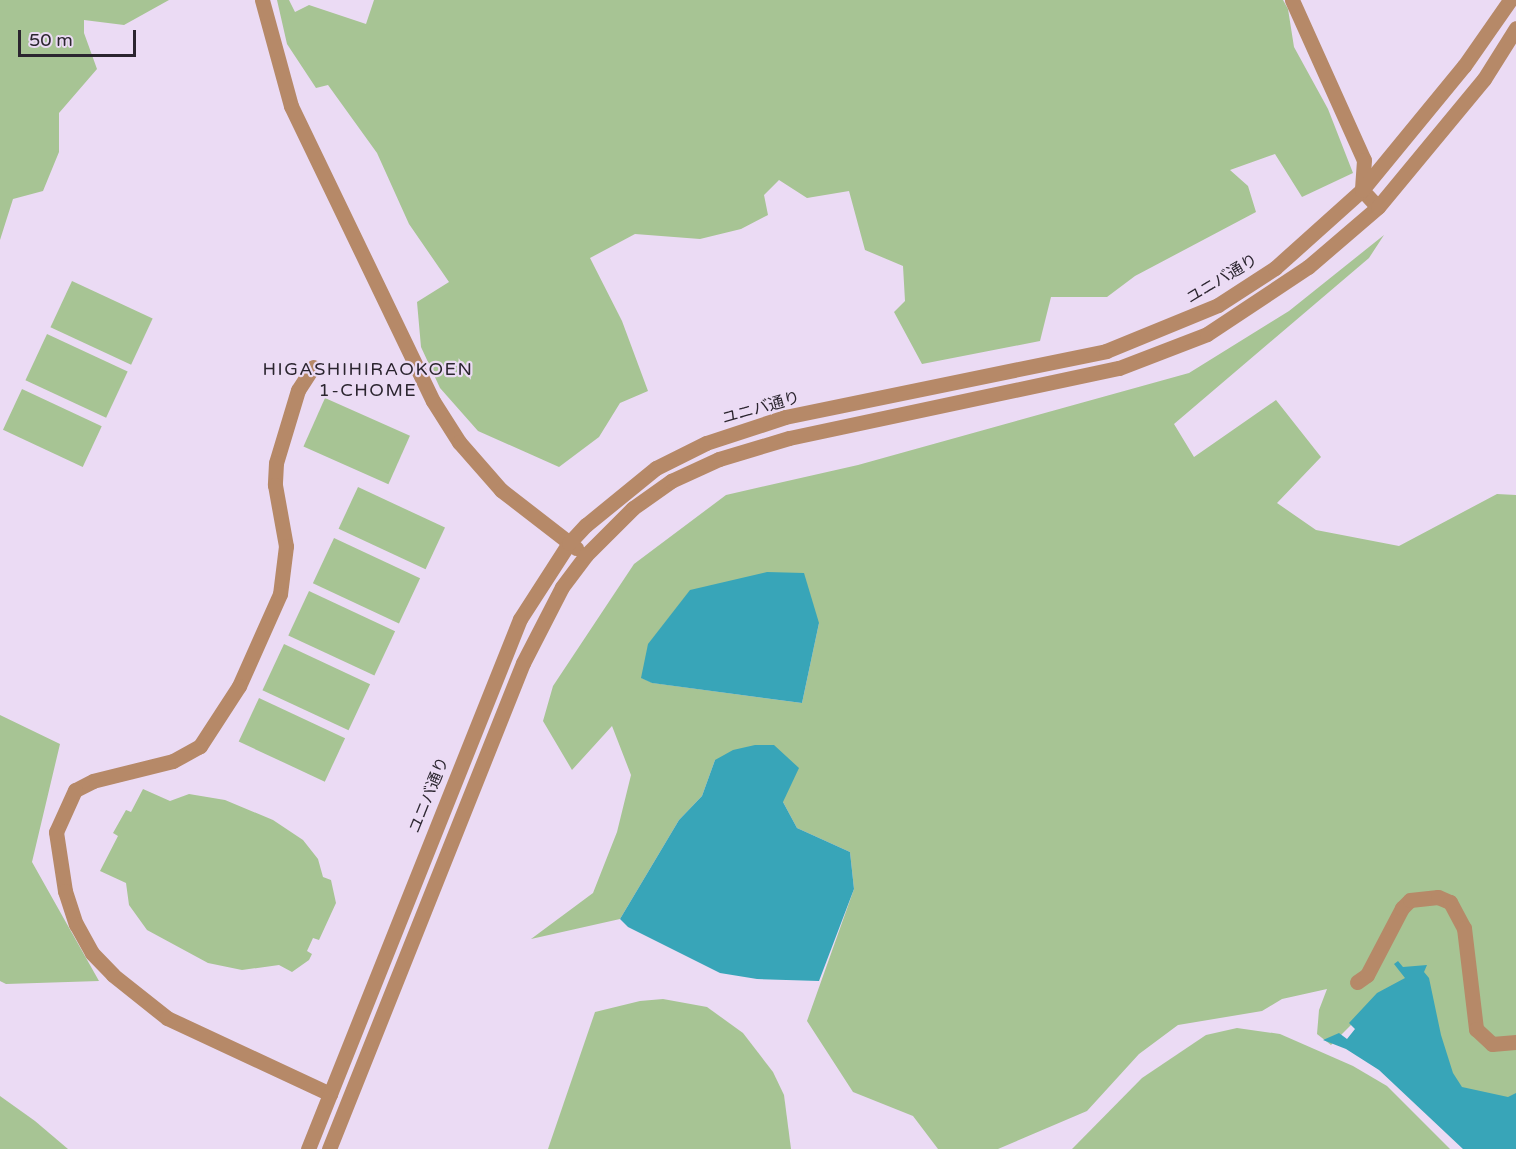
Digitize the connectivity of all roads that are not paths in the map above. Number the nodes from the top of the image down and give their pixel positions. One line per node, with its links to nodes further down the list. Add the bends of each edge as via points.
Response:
1 (262, 0): 8 (street, via 291,106 433,401 459,442 501,490)
2 (1292, 0): 5 (street, via 1364,160)
3 (1510, 0): 5 (street, ユニバ通り, via 1464,66)
4 (1516, 28): 6 (street, via 1484,79)
5 (1362, 190): 6 (street); 8 (street, ユニバ通り, via 1275,268 1218,305 1182,322 1106,351 785,417 706,442 656,468 622,492)
6 (1378, 207): 9 (street, via 1308,267 1207,334 1119,368 789,438 719,459 671,481 633,508)
7 (313, 367): 12 (street, via 298,390 276,463 275,485 286,546 280,594 239,686 200,746 173,761 93,781 75,790 56,832 65,891 76,924 92,953 113,975 167,1017)
8 (569, 543): 9 (street); 12 (street, ユニバ通り, via 520,618)
9 (586, 555): 14 (street, via 562,587 524,663)
10 (1357, 982): 11 (street, via 1367,975 1402,908 1410,900 1438,897 1450,902 1464,928 1476,1029 1492,1044)
11 (1516, 1042)
12 (330, 1094): 13 (street, ユニバ通り)
13 (308, 1149)
14 (329, 1149)

